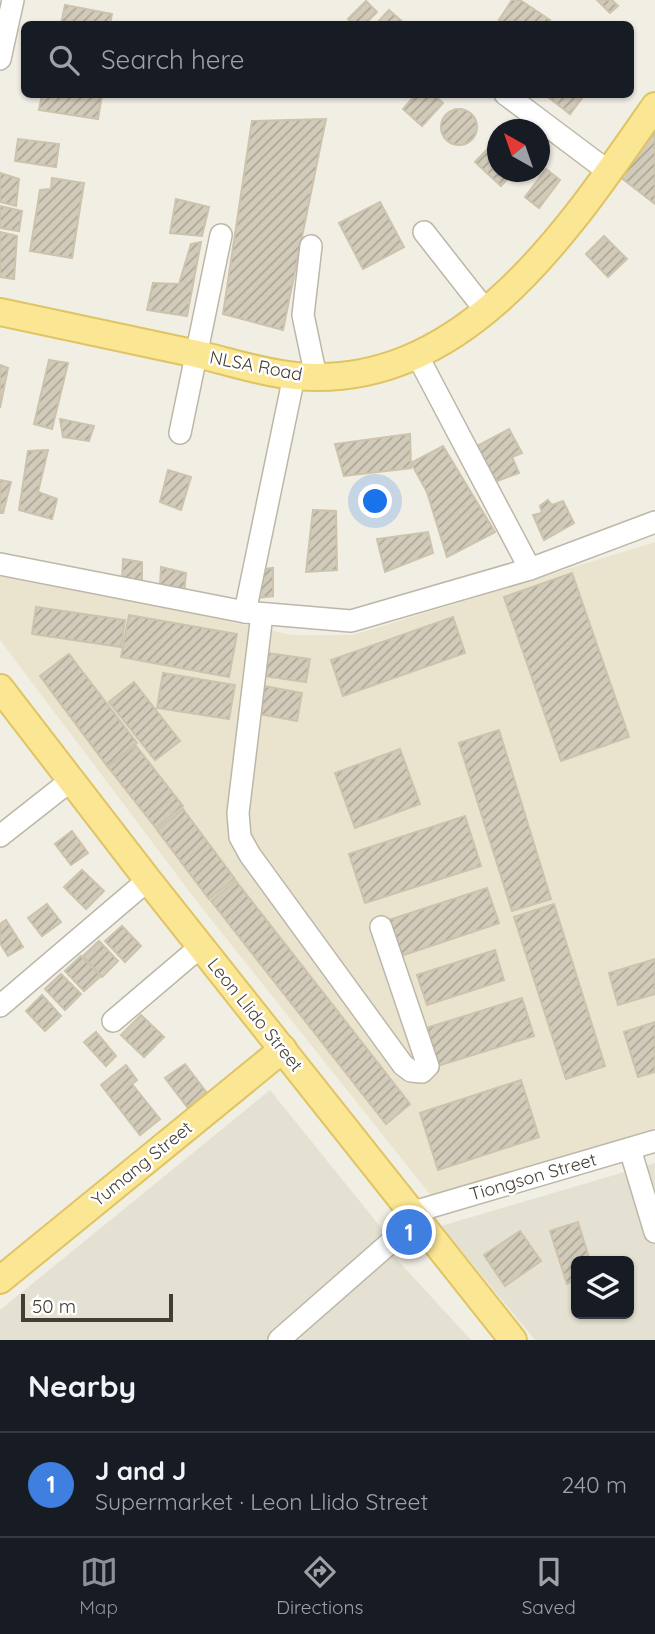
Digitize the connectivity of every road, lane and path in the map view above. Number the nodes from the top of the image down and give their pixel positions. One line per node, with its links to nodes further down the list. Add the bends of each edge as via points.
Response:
1 (13, 0): 2 (street)
2 (0, 59)
3 (510, 98): 5 (street)
4 (655, 106): 5 (main road, NLSA Road)
5 (609, 172): 10 (main road, NLSA Road, via 529,272)
6 (424, 232): 10 (street)
7 (221, 235): 11 (street)
8 (311, 246): 13 (street, via 303,315)
9 (0, 312): 11 (main road, NLSA Road)
10 (486, 312): 12 (main road, NLSA Road)
11 (198, 355): 13 (main road, NLSA Road); 14 (street)
12 (417, 355): 13 (main road, NLSA Road, via 360,373); 17 (street)
13 (305, 377): 18 (street)
14 (180, 433)
15 (655, 522): 17 (street)
16 (0, 564): 18 (street)
17 (530, 569): 18 (street, via 362,619)
18 (254, 613): 23 (street, via 240,837 403,1065 422,1072 428,1066)
19 (2, 694): 20 (main road, Leon Llido Street)
20 (71, 781): 21 (street); 22 (main road, Leon Llido Street)
21 (0, 836)
22 (148, 880): 24 (main road, Leon Llido Street); 25 (street)
23 (381, 927)
24 (200, 947): 26 (street); 27 (main road, Leon Llido Street)
25 (0, 1006)
26 (113, 1021)
27 (283, 1049): 30 (main road, Leon Llido Street); 32 (main road, Yumang Street)
28 (655, 1141): 29 (street, Tiongson Street)
29 (630, 1149): 30 (street, Tiongson Street); 31 (street)
30 (413, 1217): 33 (street); 34 (main road, Leon Llido Street)
31 (655, 1232)
32 (0, 1280)
33 (279, 1340)
34 (513, 1340)

